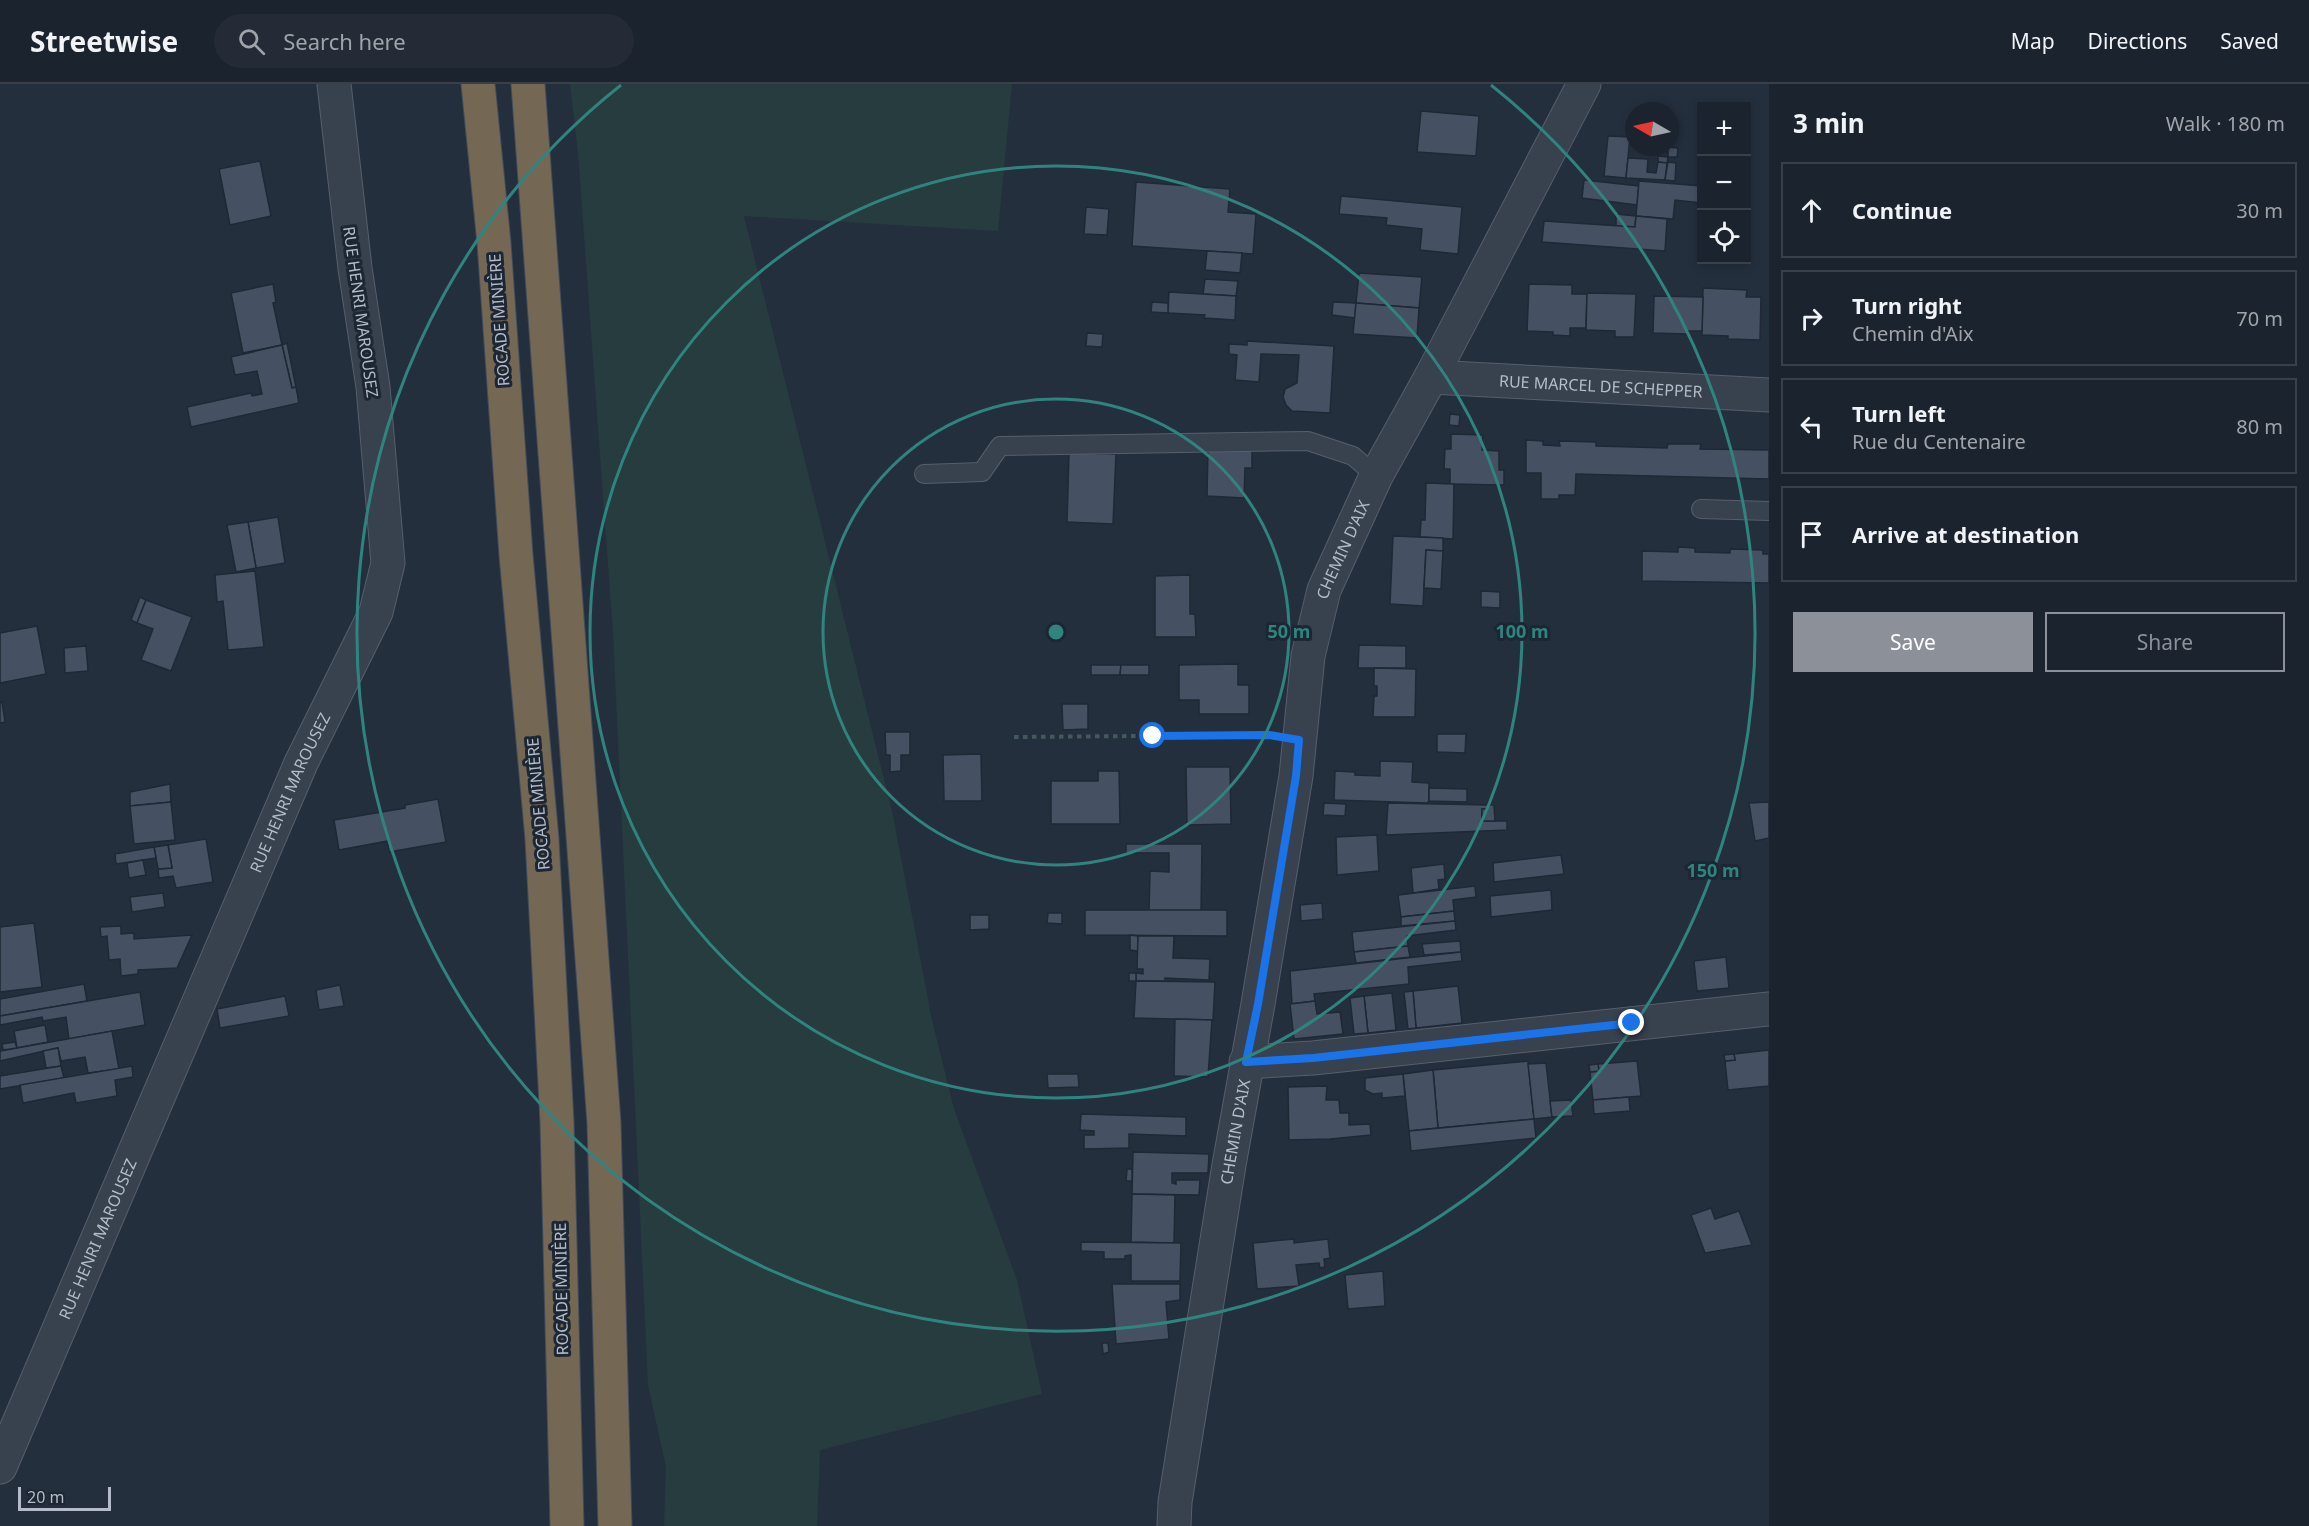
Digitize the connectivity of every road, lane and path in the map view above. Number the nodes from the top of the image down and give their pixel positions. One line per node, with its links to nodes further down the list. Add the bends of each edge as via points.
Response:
1 (334, 84): 15 (street, RUE HENRI MAROUSEZ, via 373,387 388,562 376,612 301,763)
2 (478, 84): 16 (highway, ROCADE MINIÈRE, via 542,839 557,1122)
3 (528, 84): 17 (highway, via 604,1123)
4 (1584, 84): 5 (street, CHEMIN D'AIX)
5 (1431, 376): 6 (street, RUE MARCEL DE SCHEPPER); 8 (street, CHEMIN D'AIX)
6 (1769, 395)
7 (924, 474): 8 (lane, via 982,472 1000,446 1308,441 1353,456)
8 (1376, 476): 12 (street, CHEMIN D'AIX, via 1324,590 1308,656)
9 (1701, 509): 10 (lane)
10 (1769, 511)
11 (1014, 737): 12 (path, via 1269,735)
12 (1299, 740): 14 (street, CHEMIN D'AIX)
13 (1769, 1009): 14 (street)
14 (1246, 1062): 18 (street, CHEMIN D'AIX)
15 (0, 1467)
16 (567, 1526)
17 (615, 1526)
18 (1174, 1526)

